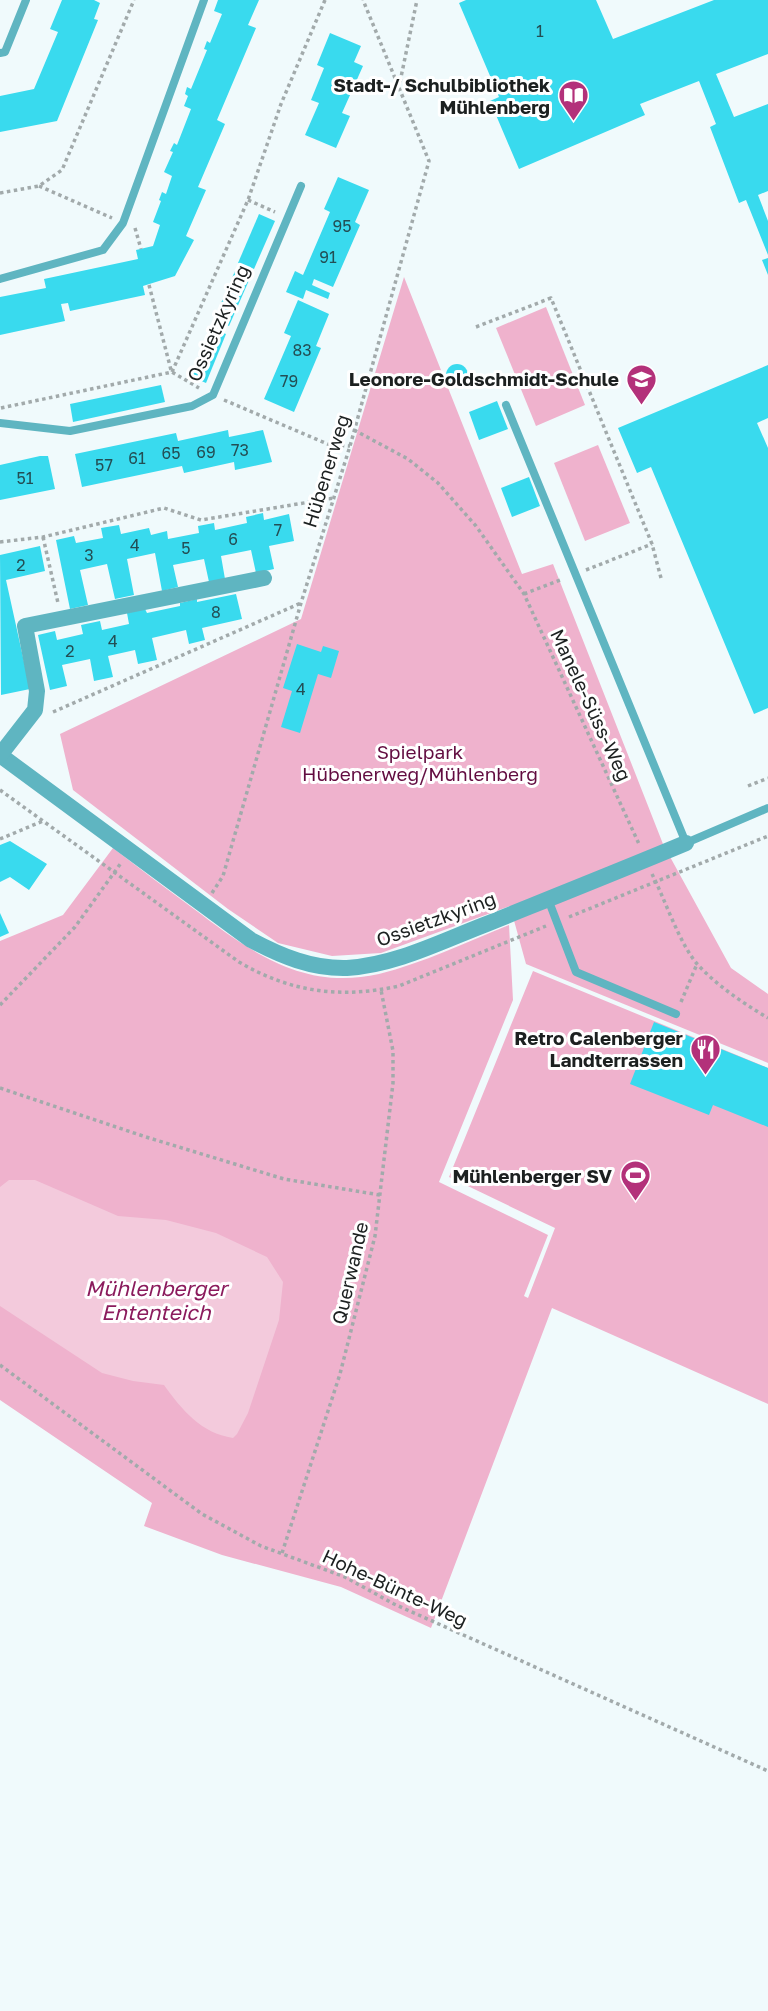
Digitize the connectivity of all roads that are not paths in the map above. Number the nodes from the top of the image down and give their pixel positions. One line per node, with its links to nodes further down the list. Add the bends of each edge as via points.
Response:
1 (26, 0): 3 (lane, via 5,52)
2 (204, 0): 5 (lane, via 123,223 103,250)
3 (0, 53)
4 (301, 186): 7 (lane, Ossietzkyring, via 212,395 192,406 70,431)
5 (0, 279)
6 (506, 405): 11 (lane)
7 (0, 423)
8 (264, 578): 9 (street, via 25,626 37,691 35,710)
9 (0, 755): 12 (street, Ossietzkyring, via 251,940 301,962 348,968 400,958)
10 (768, 808): 11 (lane)
11 (686, 843): 12 (street, Ossietzkyring)
12 (548, 899): 13 (lane, via 576,972)
13 (676, 1014)

